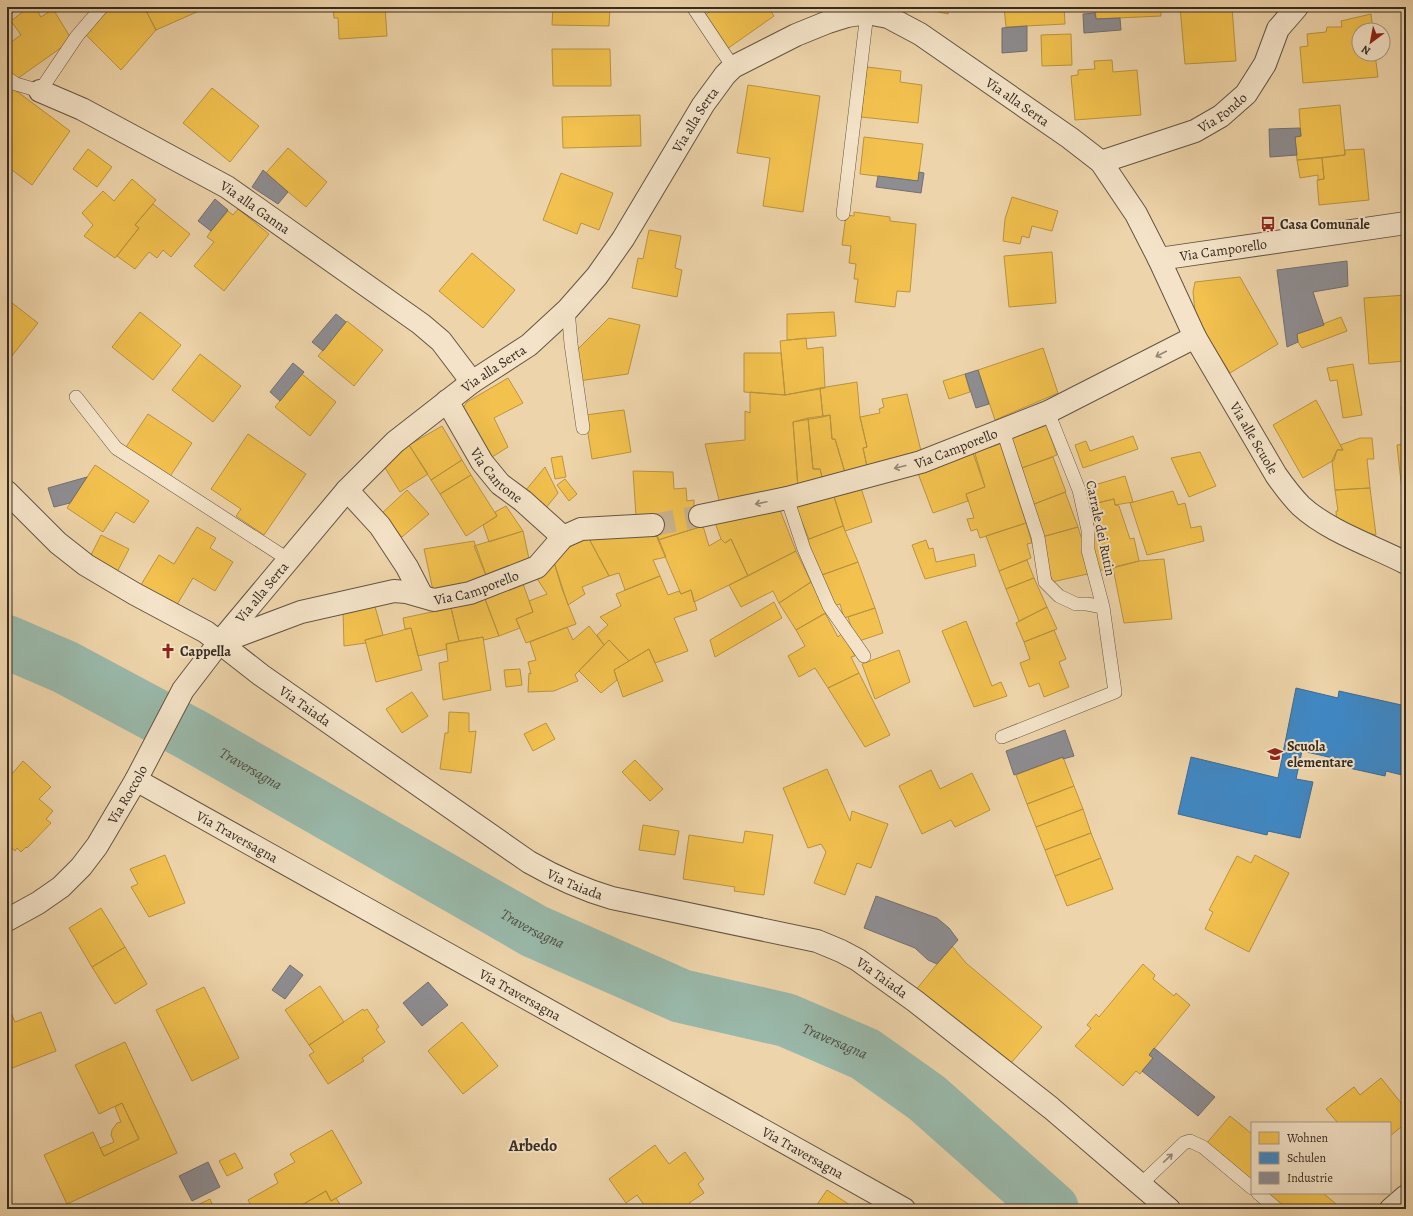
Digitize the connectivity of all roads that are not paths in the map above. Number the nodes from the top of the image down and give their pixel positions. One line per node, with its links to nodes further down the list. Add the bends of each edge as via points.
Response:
1 (102, 7): 7 (lane, via 77,36)
2 (693, 7): 5 (lane)
3 (1297, 7): 8 (street, Via Fondo, via 1278,29 1265,64 1246,94 1221,116 1195,131)
4 (878, 11): 5 (street, Via alla Serta, via 847,16 815,27); 8 (street, Via alla Serta, via 920,34); 9 (lane)
5 (734, 67): 12 (street, Via alla Serta, via 718,83 703,105 623,239 597,276)
6 (7, 78): 7 (lane, Via alla Ganna, via 16,84)
7 (40, 91): 14 (street, Via alla Ganna, via 82,109 227,187 421,324 441,341)
8 (1101, 162): 11 (street, Via alla Serta, via 1136,214)
9 (843, 214)
10 (1406, 223): 11 (street, Via Camporello)
11 (1159, 259): 13 (street, Via alle Scuole)
12 (568, 309): 14 (street, Via alla Serta, via 529,345); 18 (lane)
13 (1195, 337): 17 (street, Via Camporello, one-way to 17); 27 (street, Via alle Scuole, via 1276,475 1301,506 1333,528)
14 (472, 382): 16 (street, Via alla Serta)
15 (76, 397): 26 (lane, via 116,448)
16 (447, 401): 20 (street, Via alla Serta, via 395,442); 25 (street, Via Cantone, via 482,462 500,484)
17 (1048, 412): 19 (street, Via Camporello); 29 (lane, Carrale dei Rutin, via 1079,490 1088,530 1088,550)
18 (583, 428)
19 (1003, 431): 22 (street, Via Camporello, one-way to 22, via 921,462); 29 (lane, via 1038,537 1045,582 1059,596 1076,604)
20 (347, 490): 26 (street, Via alla Serta); 28 (street, via 380,526 407,567)
21 (7, 492): 30 (street, Via Taiada, via 52,538 86,565 206,632)
22 (787, 498): 23 (street, Via Camporello, one-way to 23); 31 (lane, via 804,549 829,606)
23 (700, 516)
24 (653, 524): 25 (street, Via Camporello, via 581,529)
25 (563, 537): 28 (street, Via Camporello, via 537,567 470,594 434,600)
26 (289, 560): 30 (street, Via alla Serta)
27 (1406, 563)
28 (422, 596): 30 (street, Via Camporello, via 394,591 301,612)
29 (1103, 607): 32 (lane, Carrale dei Rutin, via 1115,692)
30 (219, 643): 33 (street, Via Roccolo, via 183,690); 35 (street, Via Taiada, via 529,862 561,880 582,890 612,898 817,941 858,960 1045,1103)
31 (864, 656)
32 (1002, 737)
33 (141, 771): 34 (street, Via Roccolo, via 97,846 81,867 61,887); 39 (street, Via Traversagna)
34 (7, 920)
35 (1140, 1185): 36 (lane, one-way to 36, via 1184,1143 1190,1141 1203,1148); 40 (street, Via Taiada)
36 (1251, 1187)
37 (1259, 1194): 41 (lane)
38 (1406, 1196): 42 (street)
39 (904, 1209)
40 (1169, 1209)
41 (1277, 1209)
42 (1391, 1209)

